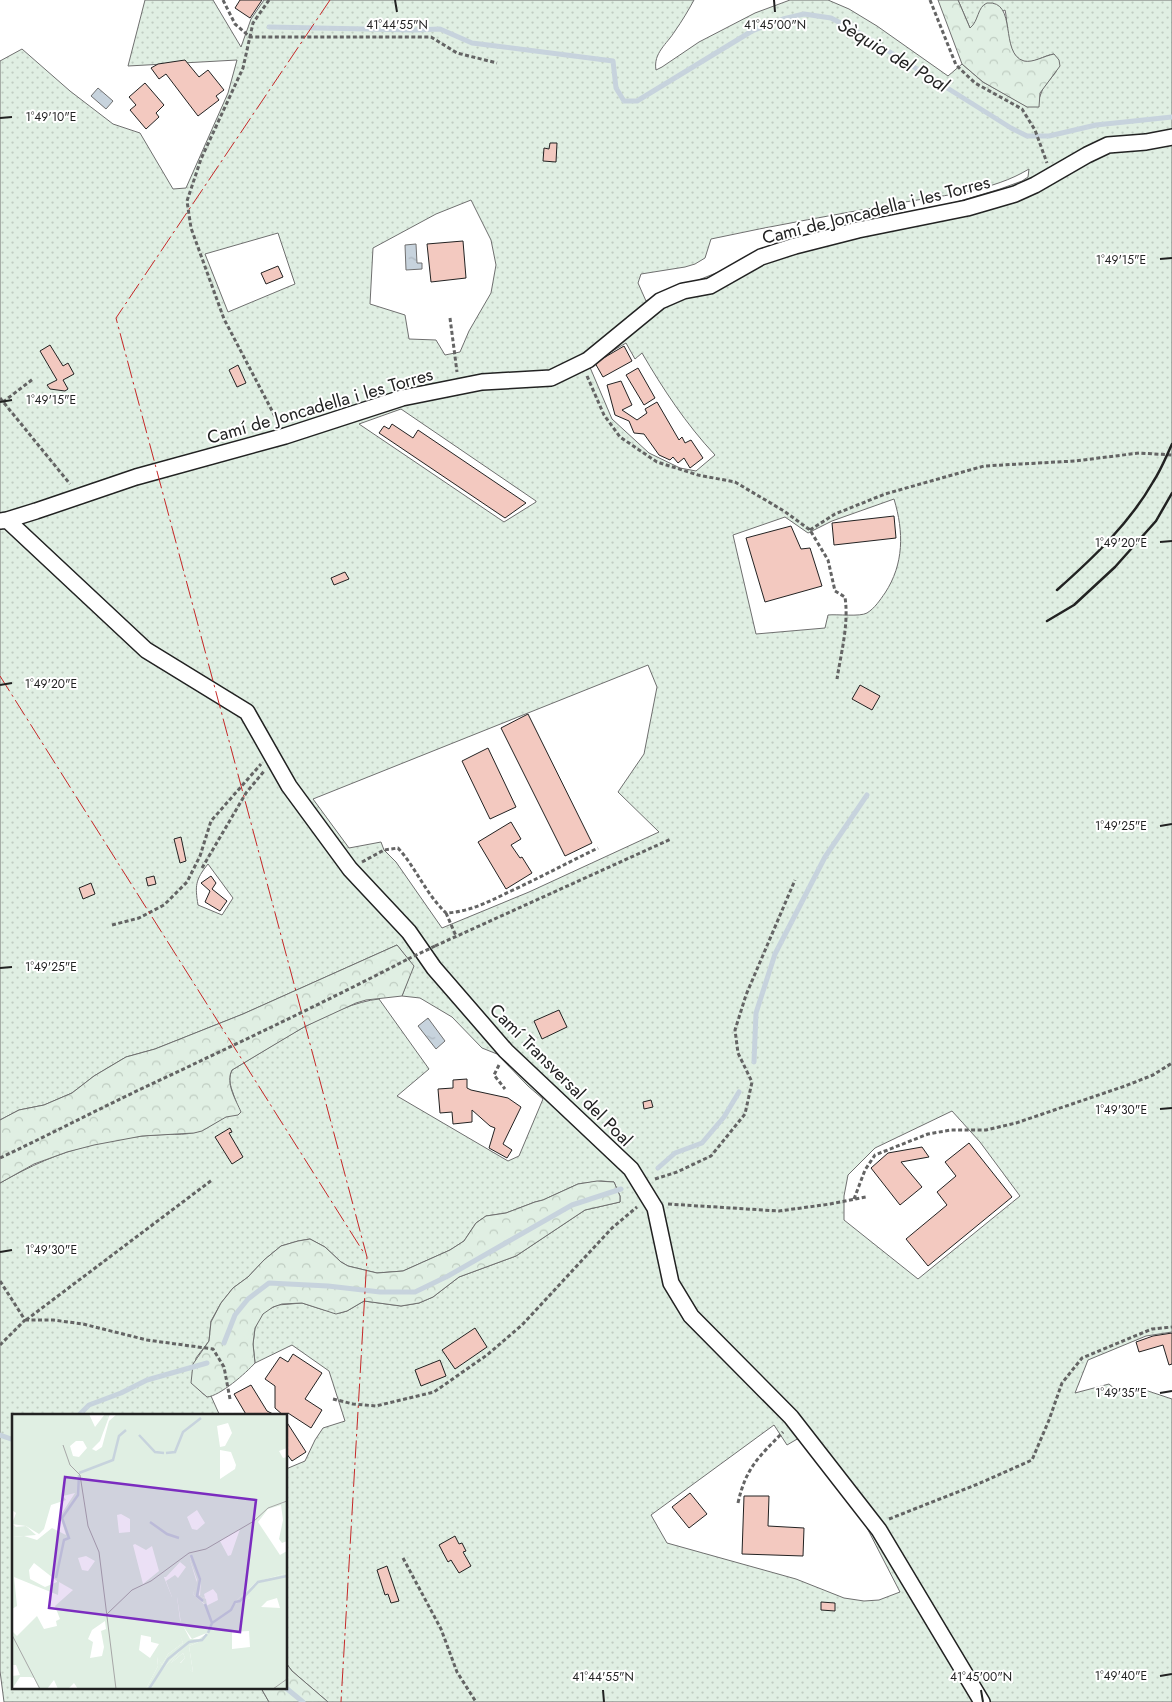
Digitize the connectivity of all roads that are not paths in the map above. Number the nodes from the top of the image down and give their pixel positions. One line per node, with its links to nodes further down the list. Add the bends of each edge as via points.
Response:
1 (1172, 137): 2 (street, Camí de Joncadella i les Torres, via 1108,145 1035,185 967,208 858,230 761,257 710,286 660,301 588,360 551,378 482,382 402,398)
2 (4, 520): 3 (street, Camí Transversal del Poal, via 146,650 247,712 289,786 350,869 409,932 434,968 511,1056 631,1170 653,1203 671,1284 691,1316 791,1417 875,1525)
3 (982, 1702)

